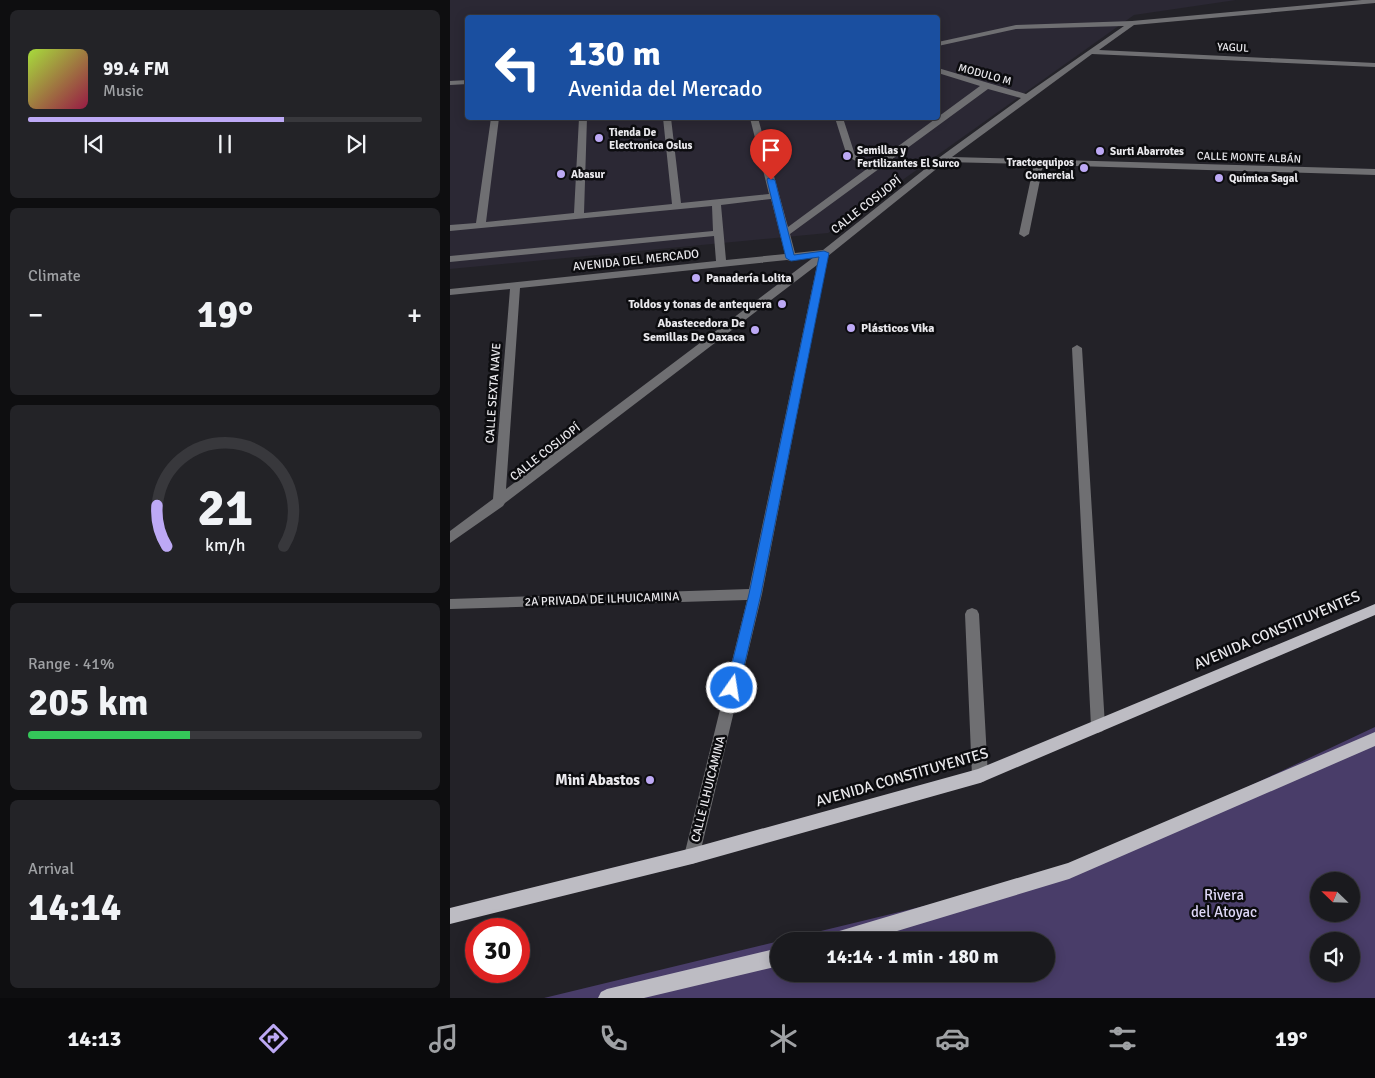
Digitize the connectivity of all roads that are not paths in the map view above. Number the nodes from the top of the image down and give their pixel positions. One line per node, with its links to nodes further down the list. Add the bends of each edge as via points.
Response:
1 (1375, 1): 2 (street)
2 (1132, 23): 3 (street, via 1016,28); 4 (street, CALLE COSIJOPÍ)
3 (940, 44)
4 (1090, 52): 5 (street, YAGUL); 10 (street, CALLE COSIJOPÍ)
5 (1375, 65)
6 (940, 71): 9 (street, MODULO M)
7 (465, 82): 8 (street)
8 (450, 84)
9 (986, 86): 10 (street, MODULO M); 11 (street)
10 (1026, 97): 18 (street, CALLE COSIJOPÍ)
11 (940, 119)
12 (495, 120): 26 (street)
13 (583, 120): 25 (street)
14 (667, 120): 24 (street)
15 (755, 120): 22 (street)
16 (840, 120): 20 (street, via 851,156)
17 (939, 120): 20 (street)
18 (943, 159): 19 (street, CALLE MONTE ALBÁN); 31 (street, CALLE COSIJOPÍ)
19 (1039, 162): 21 (street, CALLE MONTE ALBÁN); 30 (street)
20 (874, 167): 29 (street)
21 (1375, 172)
22 (775, 196): 23 (street); 29 (street)
23 (716, 203): 24 (street); 28 (street)
24 (677, 207): 25 (street)
25 (579, 215): 26 (street)
26 (481, 224): 27 (street)
27 (450, 228)
28 (718, 233): 33 (street); 34 (street)
29 (785, 233): 32 (street)
30 (1024, 234)
31 (824, 253): 32 (street, AVENIDA DEL MERCADO); 38 (street, CALLE COSIJOPÍ); 42 (street, CALLE ILHUICAMINA)
32 (791, 258): 34 (street, AVENIDA DEL MERCADO)
33 (450, 259)
34 (720, 264): 35 (street, AVENIDA DEL MERCADO)
35 (515, 286): 36 (street, AVENIDA DEL MERCADO); 38 (street, CALLE SEXTA NAVE)
36 (450, 292)
37 (1077, 348): 46 (street)
38 (499, 503): 39 (street, CALLE COSIJOPÍ)
39 (464, 527): 40 (street); 41 (street, CALLE COSIJOPÍ)
40 (450, 529)
41 (450, 538)
42 (755, 594): 43 (street, 2A PRIVADA DE ILHUICAMINA); 49 (street, CALLE ILHUICAMINA)
43 (450, 604)
44 (1375, 609): 46 (main road, AVENIDA CONSTITUYENTES)
45 (972, 614): 48 (street)
46 (1098, 726): 48 (main road, AVENIDA CONSTITUYENTES)
47 (1375, 740): 51 (main road, via 1069,871)
48 (980, 776): 49 (main road, AVENIDA CONSTITUYENTES)
49 (692, 856): 50 (main road, AVENIDA CONSTITUYENTES)
50 (450, 916)
51 (866, 932)
52 (770, 959): 53 (main road)
53 (608, 998)

